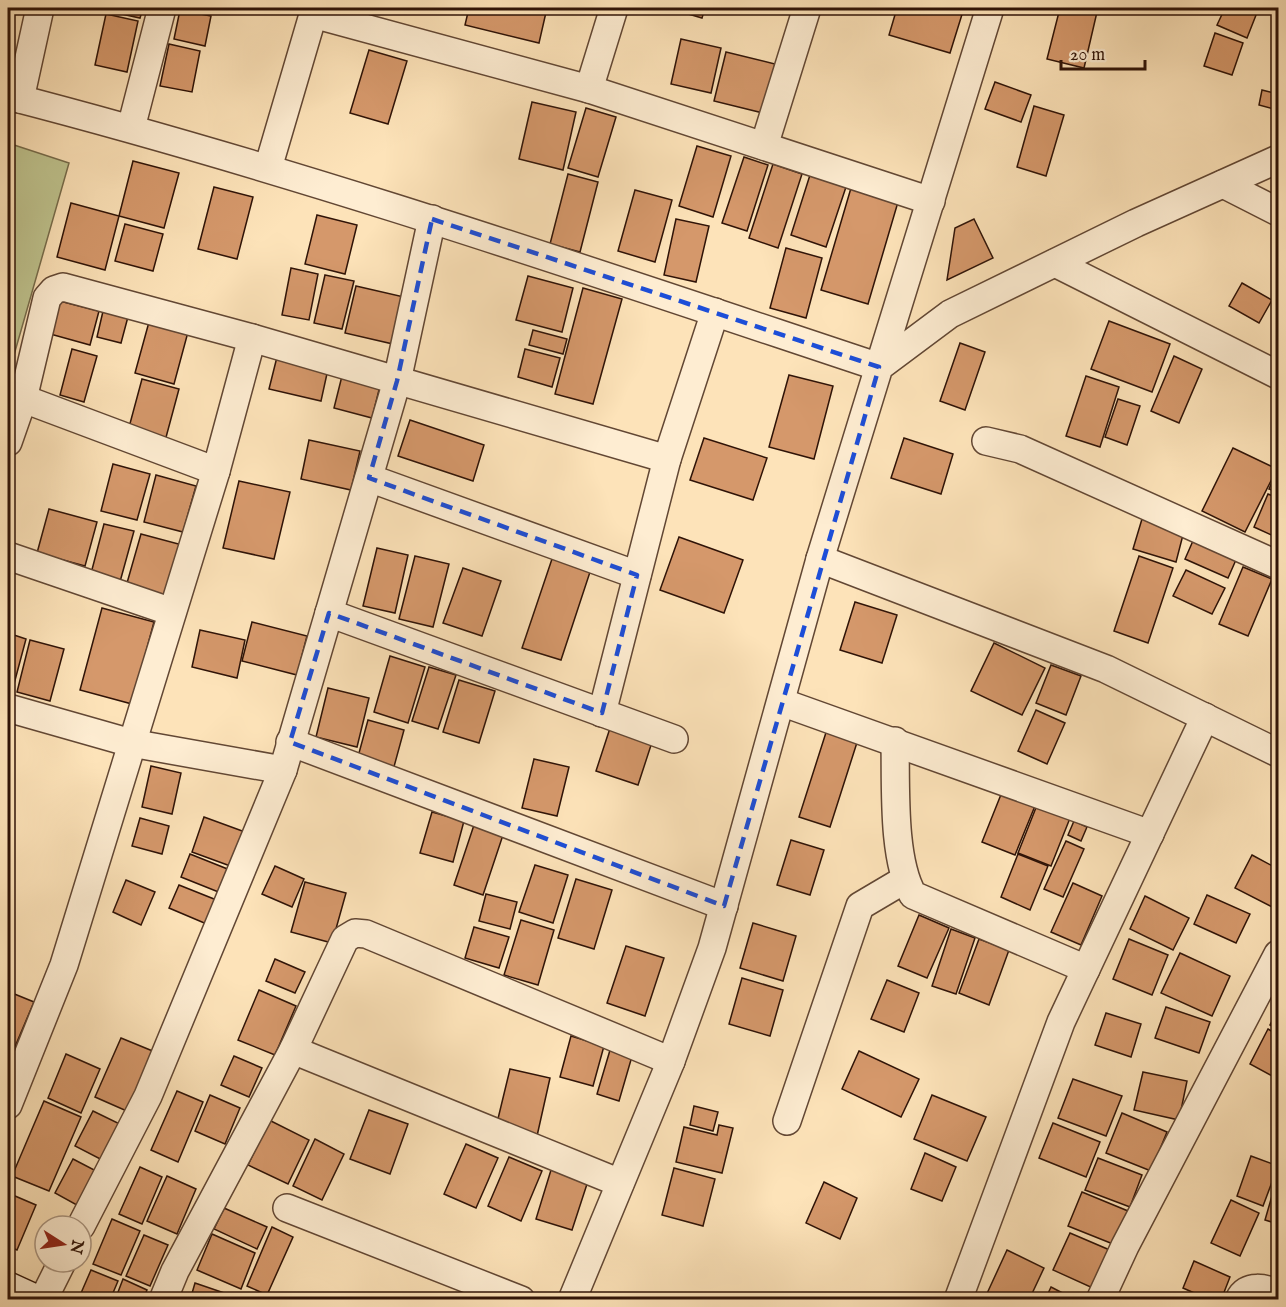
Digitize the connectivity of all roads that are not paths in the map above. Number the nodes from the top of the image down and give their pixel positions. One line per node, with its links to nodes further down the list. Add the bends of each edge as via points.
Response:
1 (40, 8): 8 (street)
2 (162, 8): 9 (street)
3 (614, 8): 7 (street)
4 (807, 8): 10 (street)
5 (990, 8): 14 (street)
6 (314, 10): 7 (street); 12 (street)
7 (590, 88): 10 (street)
8 (14, 97): 9 (street)
9 (131, 128): 12 (street)
10 (765, 146): 14 (street)
11 (1278, 159): 13 (street)
12 (268, 168): 16 (street)
13 (1223, 184): 15 (street); 17 (street)
14 (931, 201): 20 (street)
15 (1278, 212)
16 (432, 219): 18 (street); 22 (street)
17 (1055, 263): 20 (street, via 950,314); 21 (street)
18 (715, 312): 20 (street); 26 (street)
19 (252, 338): 22 (street); 23 (street, via 63,287 47,297); 27 (street)
20 (879, 367): 30 (street)
21 (1278, 375)
22 (397, 381): 26 (street); 28 (street)
23 (15, 396): 25 (street); 27 (street)
24 (986, 441): 31 (street, via 1020,449)
25 (8, 442)
26 (667, 459): 32 (street)
27 (216, 471): 33 (street)
28 (369, 478): 32 (street); 34 (street)
29 (8, 556): 33 (street)
30 (820, 559): 35 (street); 38 (street, via 1106,669)
31 (1278, 565)
32 (637, 575): 37 (street)
33 (172, 612): 42 (street)
34 (329, 613): 37 (street); 41 (street)
35 (781, 702): 40 (street); 47 (street)
36 (8, 708): 42 (street)
37 (602, 713): 39 (street)
38 (1205, 717): 43 (street); 45 (street)
39 (674, 739)
40 (895, 741): 45 (street); 46 (street)
41 (290, 742): 44 (street); 47 (street)
42 (131, 743): 44 (street); 52 (street, via 64,965)
43 (1278, 753)
44 (283, 770): 56 (street, via 148,1096)
45 (1150, 834): 49 (street)
46 (904, 880): 49 (street, via 913,895); 53 (street, via 860,906)
47 (724, 906): 51 (street)
48 (1278, 954): 66 (street)
49 (1086, 969): 65 (street, via 1061,1022)
50 (293, 1050): 51 (street, via 345,939 355,933 366,934); 54 (street); 62 (street)
51 (671, 1061): 54 (street)
52 (8, 1105)
53 (787, 1121)
54 (620, 1183): 64 (street)
55 (287, 1208): 63 (street)
56 (87, 1214)
57 (56, 1274): 61 (street)
58 (8, 1288): 60 (street)
59 (1278, 1294): 67 (street, via 1265,1288 1251,1289)
60 (32, 1299)
61 (43, 1299)
62 (163, 1299)
63 (521, 1299)
64 (572, 1299)
65 (958, 1299)
66 (1100, 1299)
67 (1239, 1299)

